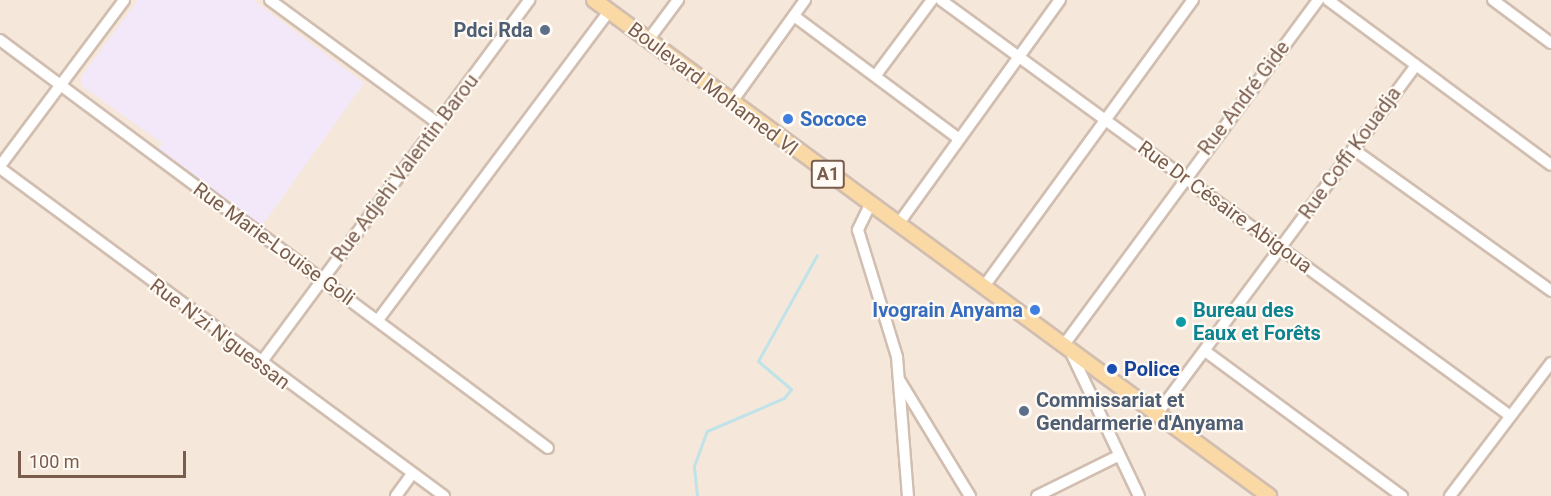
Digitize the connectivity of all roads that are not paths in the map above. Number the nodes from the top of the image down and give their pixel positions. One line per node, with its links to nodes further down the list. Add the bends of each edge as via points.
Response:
1 (124, 0): 22 (street)
2 (270, 0): 25 (street)
3 (529, 0): 25 (street, Rue Adjehi Valentin Barou)
4 (594, 0): 14 (main road, Boulevard Mohamed VI / A1)
5 (678, 0): 16 (street)
6 (805, 0): 15 (street)
7 (932, 0): 21 (street)
8 (941, 0): 19 (street, Rue Dr Césaire Abigoua)
9 (1060, 0): 19 (street)
10 (1193, 0): 24 (street)
11 (1318, 0): 30 (street, Rue André Gide)
12 (1328, 0): 20 (street)
13 (1493, 0): 18 (street)
14 (609, 11): 16 (main road, Boulevard Mohamed VI / A1); 37 (street)
15 (794, 16): 21 (street); 23 (street)
16 (649, 39): 23 (main road, Boulevard Mohamed VI / A1)
17 (0, 40): 22 (street, Rue Marie-Louise Goli)
18 (1551, 43)
19 (1018, 57): 24 (street, Rue Dr Césaire Abigoua); 26 (street)
20 (1415, 66): 27 (street, Rue Coffi Kouadja); 28 (street)
21 (876, 75): 26 (street)
22 (61, 85): 29 (street); 34 (street, Rue Marie-Louise Goli)
23 (731, 103): 31 (main road, Boulevard Mohamed VI / A1)
24 (1107, 121): 30 (street, Rue Dr Césaire Abigoua); 35 (street)
25 (439, 124): 34 (street, Rue Adjehi Valentin Barou)
26 (959, 139): 32 (street)
27 (1353, 149): 33 (street, Rue Coffi Kouadja); 36 (street)
28 (1551, 165)
29 (0, 167): 41 (street, Rue N'zi N'guessan)
30 (1185, 177): 33 (street, Rue Dr Césaire Abigoua); 38 (street, Rue André Gide)
31 (870, 205): 32 (main road, Boulevard Mohamed VI / A1); 42 (street, via 858,230)
32 (899, 223): 35 (main road, Boulevard Mohamed VI / A1)
33 (1280, 247): 39 (street, Rue Coffi Kouadja); 44 (street, Rue Dr Césaire Abigoua)
34 (323, 279): 37 (street, Rue Marie-Louise Goli); 41 (street, Rue Adjehi Valentin Barou)
35 (986, 285): 38 (main road, Boulevard Mohamed VI / A1)
36 (1551, 291)
37 (378, 320): 45 (street, Rue Marie-Louise Goli)
38 (1066, 342): 43 (main road, Boulevard Mohamed VI / A1); 46 (street)
39 (1205, 351): 43 (street, Rue Coffi Kouadja); 55 (street)
40 (1551, 363): 44 (street)
41 (260, 364): 47 (street, Rue N'zi N'guessan)
42 (900, 381): 50 (street); 51 (street)
43 (1157, 414): 54 (main road, Boulevard Mohamed VI / A1)
44 (1509, 415): 56 (street)
45 (548, 448)
46 (1118, 456): 52 (street); 53 (street)
47 (412, 474): 48 (street); 49 (street, Rue N'zi N'guessan)
48 (396, 496)
49 (444, 496)
50 (908, 496)
51 (970, 496)
52 (1037, 496)
53 (1139, 496)
54 (1269, 496)
55 (1402, 496)
56 (1450, 496)

